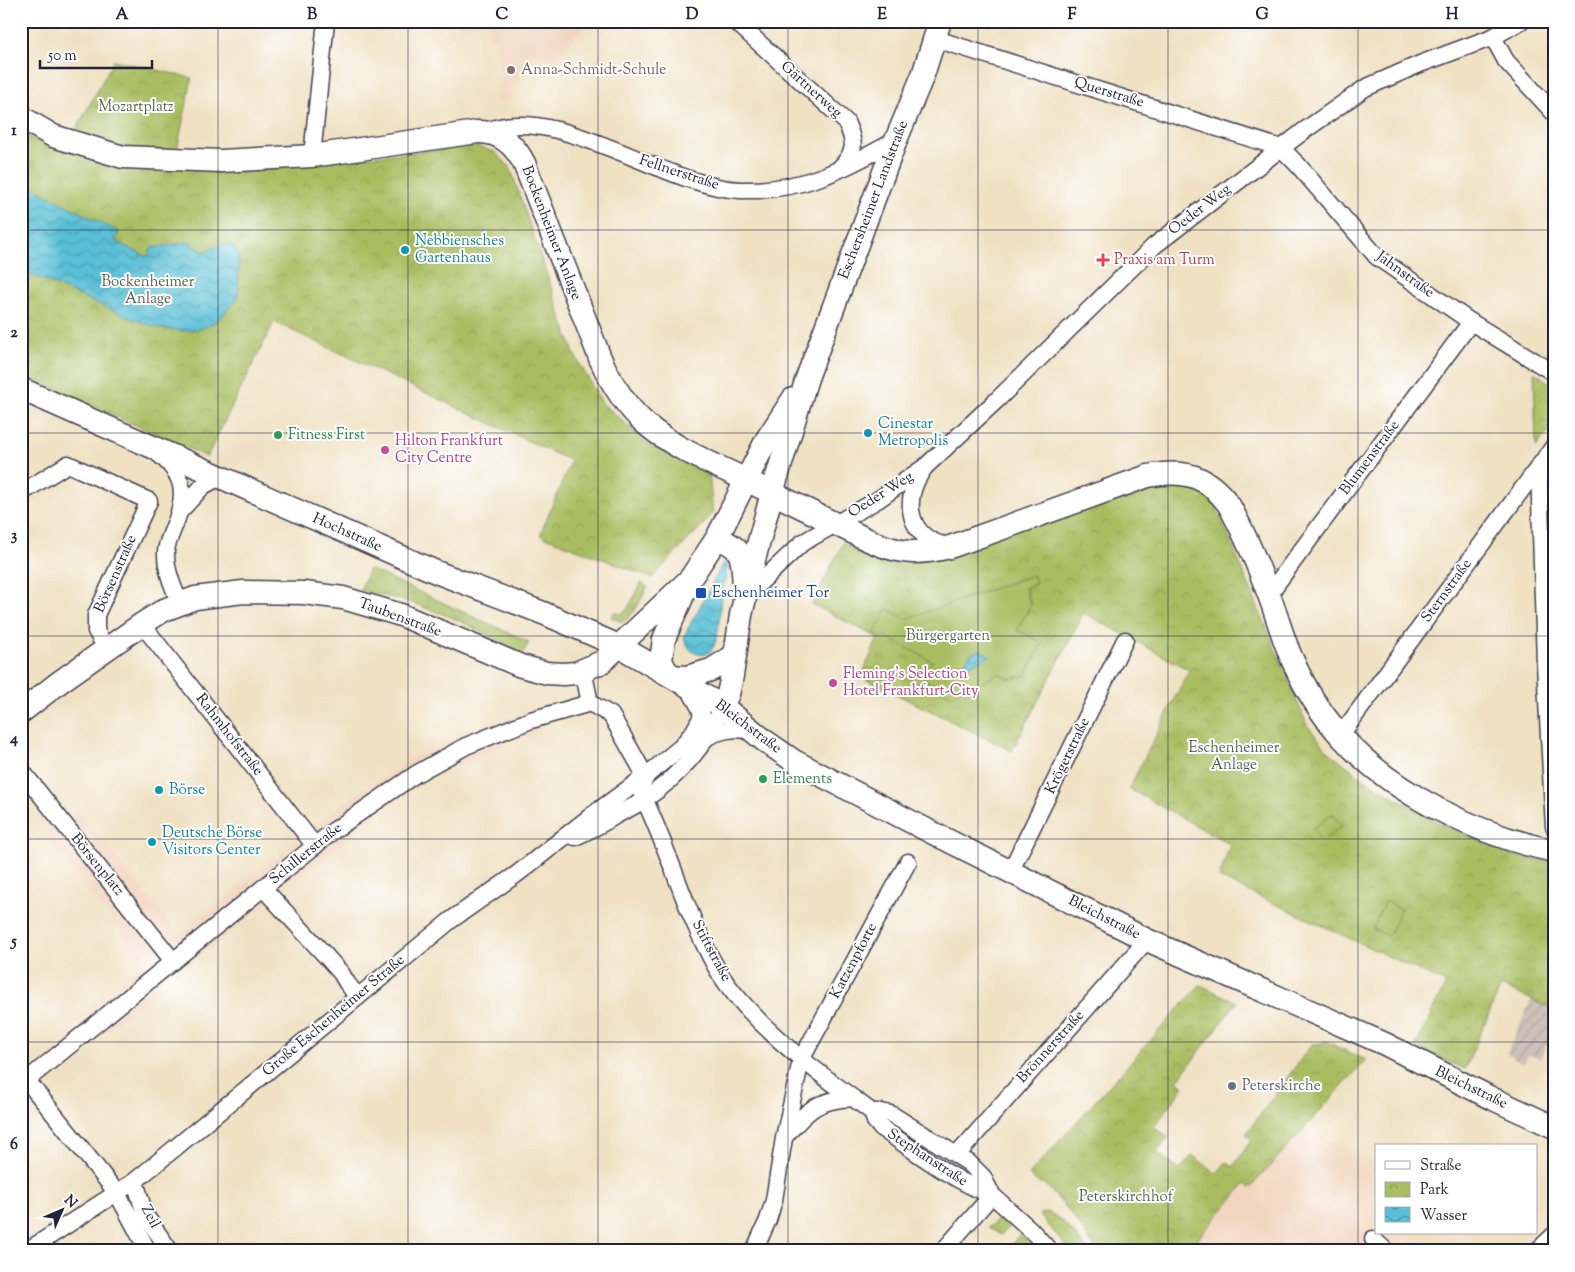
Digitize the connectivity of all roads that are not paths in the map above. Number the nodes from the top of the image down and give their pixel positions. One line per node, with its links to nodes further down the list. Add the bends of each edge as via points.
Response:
1 (326, 21): 11 (street)
2 (734, 21): 12 (street, Gärtnerweg, via 846,122 853,145 850,157)
3 (1521, 21): 5 (street, Oeder Weg)
4 (938, 30): 9 (main road, Eschersheimer Landstraße); 10 (street, Querstraße, via 1077,83)
5 (1492, 37): 6 (street, via 1506,61); 10 (street, Oeder Weg, via 1365,88)
6 (1554, 113)
7 (21, 117): 11 (main road, via 53,136 123,157 221,161)
8 (487, 131): 11 (main road); 12 (street, Fellnerstraße, via 523,126 558,130 708,186 739,190 789,187); 22 (main road, Bockenheimer Anlage, via 509,143 524,163 600,358 622,398 647,425 667,440)
9 (896, 140): 12 (street, Fellnerstraße); 15 (main road, Eschersheimer Landstraße)
10 (1281, 148): 13 (street, Jahnstraße, via 1377,257); 19 (street, Oeder Weg, via 1154,246)
11 (312, 156)
12 (837, 171)
13 (1471, 322): 14 (street, Jahnstraße); 30 (street, Blumenstraße)
14 (1554, 373)
15 (807, 378): 22 (main road, Eschersheimer Landstraße, via 767,439); 24 (main road, Eschersheimer Landstraße)
16 (21, 389): 17 (main road, Hochstraße)
17 (146, 445): 21 (main road, Hochstraße); 25 (street, via 176,474 182,489)
18 (1554, 446): 20 (street, Sternstraße)
19 (926, 466): 26 (street, Oeder Weg, via 879,499); 28 (street, Oeder Weg, via 913,489 913,518 930,540)
20 (1539, 466): 38 (street); 45 (street, Sternstraße)
21 (220, 477): 25 (street, via 203,486); 35 (main road, Hochstraße, via 436,572)
22 (747, 481): 24 (main road); 27 (main road)
23 (21, 493): 36 (street, Börsenstraße, via 68,464 149,500 96,616 96,631)
24 (772, 493): 26 (main road); 31 (main road)
25 (181, 510): 32 (street, via 166,554 173,588)
26 (834, 524): 28 (main road, via 899,551 919,553); 31 (street, via 796,548)
27 (717, 538): 29 (main road); 31 (main road, via 739,551)
28 (950, 547): 30 (main road, via 1148,476 1173,472 1193,476 1223,496)
29 (690, 579): 35 (main road); 40 (main road, via 662,648 661,660 665,669)
30 (1269, 594): 45 (main road, via 1292,659 1308,691)
31 (746, 597): 37 (main road)
32 (180, 603): 33 (main road, Taubenstraße); 39 (main road, Taubenstraße, via 243,592 304,593 344,598 401,615 520,666 547,673)
33 (142, 624): 36 (main road); 52 (street, Rahmhofstraße)
34 (1125, 640): 55 (street, Krögerstraße)
35 (619, 646): 39 (main road, Taubenstraße, via 602,662); 40 (main road, Hochstraße)
36 (106, 648): 43 (main road)
37 (735, 655): 40 (main road, via 701,674); 42 (main road, Große Eschenheimer Straße, via 728,694)
38 (1550, 660): 50 (street)
39 (583, 670): 41 (street)
40 (679, 680): 42 (main road, Bleichstraße); 48 (street, Große Eschenheimer Straße, via 700,708 700,723 681,747)
41 (590, 704): 48 (street, via 610,715); 52 (street, Schillerstraße, via 531,720 466,746 408,779)
42 (722, 706): 44 (main road, Bleichstraße); 46 (street, Große Eschenheimer Straße)
43 (21, 712)
44 (752, 731): 46 (street, via 733,728); 55 (main road, Bleichstraße, via 794,761)
45 (1340, 736): 53 (main road, via 1369,764 1437,808 1504,839)
46 (705, 738): 49 (street, Große Eschenheimer Straße, via 685,766)
47 (21, 770): 58 (street, Börsenplatz)
48 (644, 772): 49 (street, Stiftstraße, via 641,792); 51 (street, Große Eschenheimer Straße)
49 (645, 800): 51 (street, Große Eschenheimer Straße, via 588,832); 60 (street, Stiftstraße, via 716,968 758,1020)
50 (1554, 827)
51 (556, 844): 59 (street, Große Eschenheimer Straße, via 451,920)
52 (315, 846): 56 (street, Schillerstraße)
53 (1554, 851)
54 (908, 862): 60 (street, Katzenpforte)
55 (1010, 872): 57 (main road, Bleichstraße)
56 (263, 888): 58 (street, Schillerstraße); 59 (street, via 325,954)
57 (1146, 940): 64 (main road, Bleichstraße, via 1385,1044); 66 (street, Brönnerstraße)
58 (174, 961): 61 (street, Schillerstraße)
59 (358, 997): 67 (street, Große Eschenheimer Straße)
60 (801, 1060): 62 (street, Stephanstraße); 65 (street)
61 (23, 1078): 68 (street, Zeil)
62 (852, 1098): 63 (street, Stephanstraße); 65 (street, via 833,1099 817,1105)
63 (872, 1112): 66 (street, Stephanstraße, via 891,1114); 69 (street, Stephanstraße, via 881,1128 957,1179)
64 (1554, 1127)
65 (784, 1138): 75 (street, via 774,1200)
66 (957, 1155): 69 (street, Stephanstraße, via 983,1177)
67 (135, 1181): 68 (street, Große Eschenheimer Straße); 74 (street, Zeil, via 145,1215)
68 (117, 1193): 72 (street, Große Eschenheimer Straße); 73 (street, Zeil)
69 (992, 1194): 76 (street); 77 (street, Stephanstraße)
70 (1554, 1235): 79 (street)
71 (1373, 1239): 78 (street)
72 (25, 1251)
73 (148, 1251)
74 (170, 1251)
75 (754, 1251)
76 (943, 1251)
77 (1050, 1251)
78 (1386, 1251)
79 (1537, 1251)

